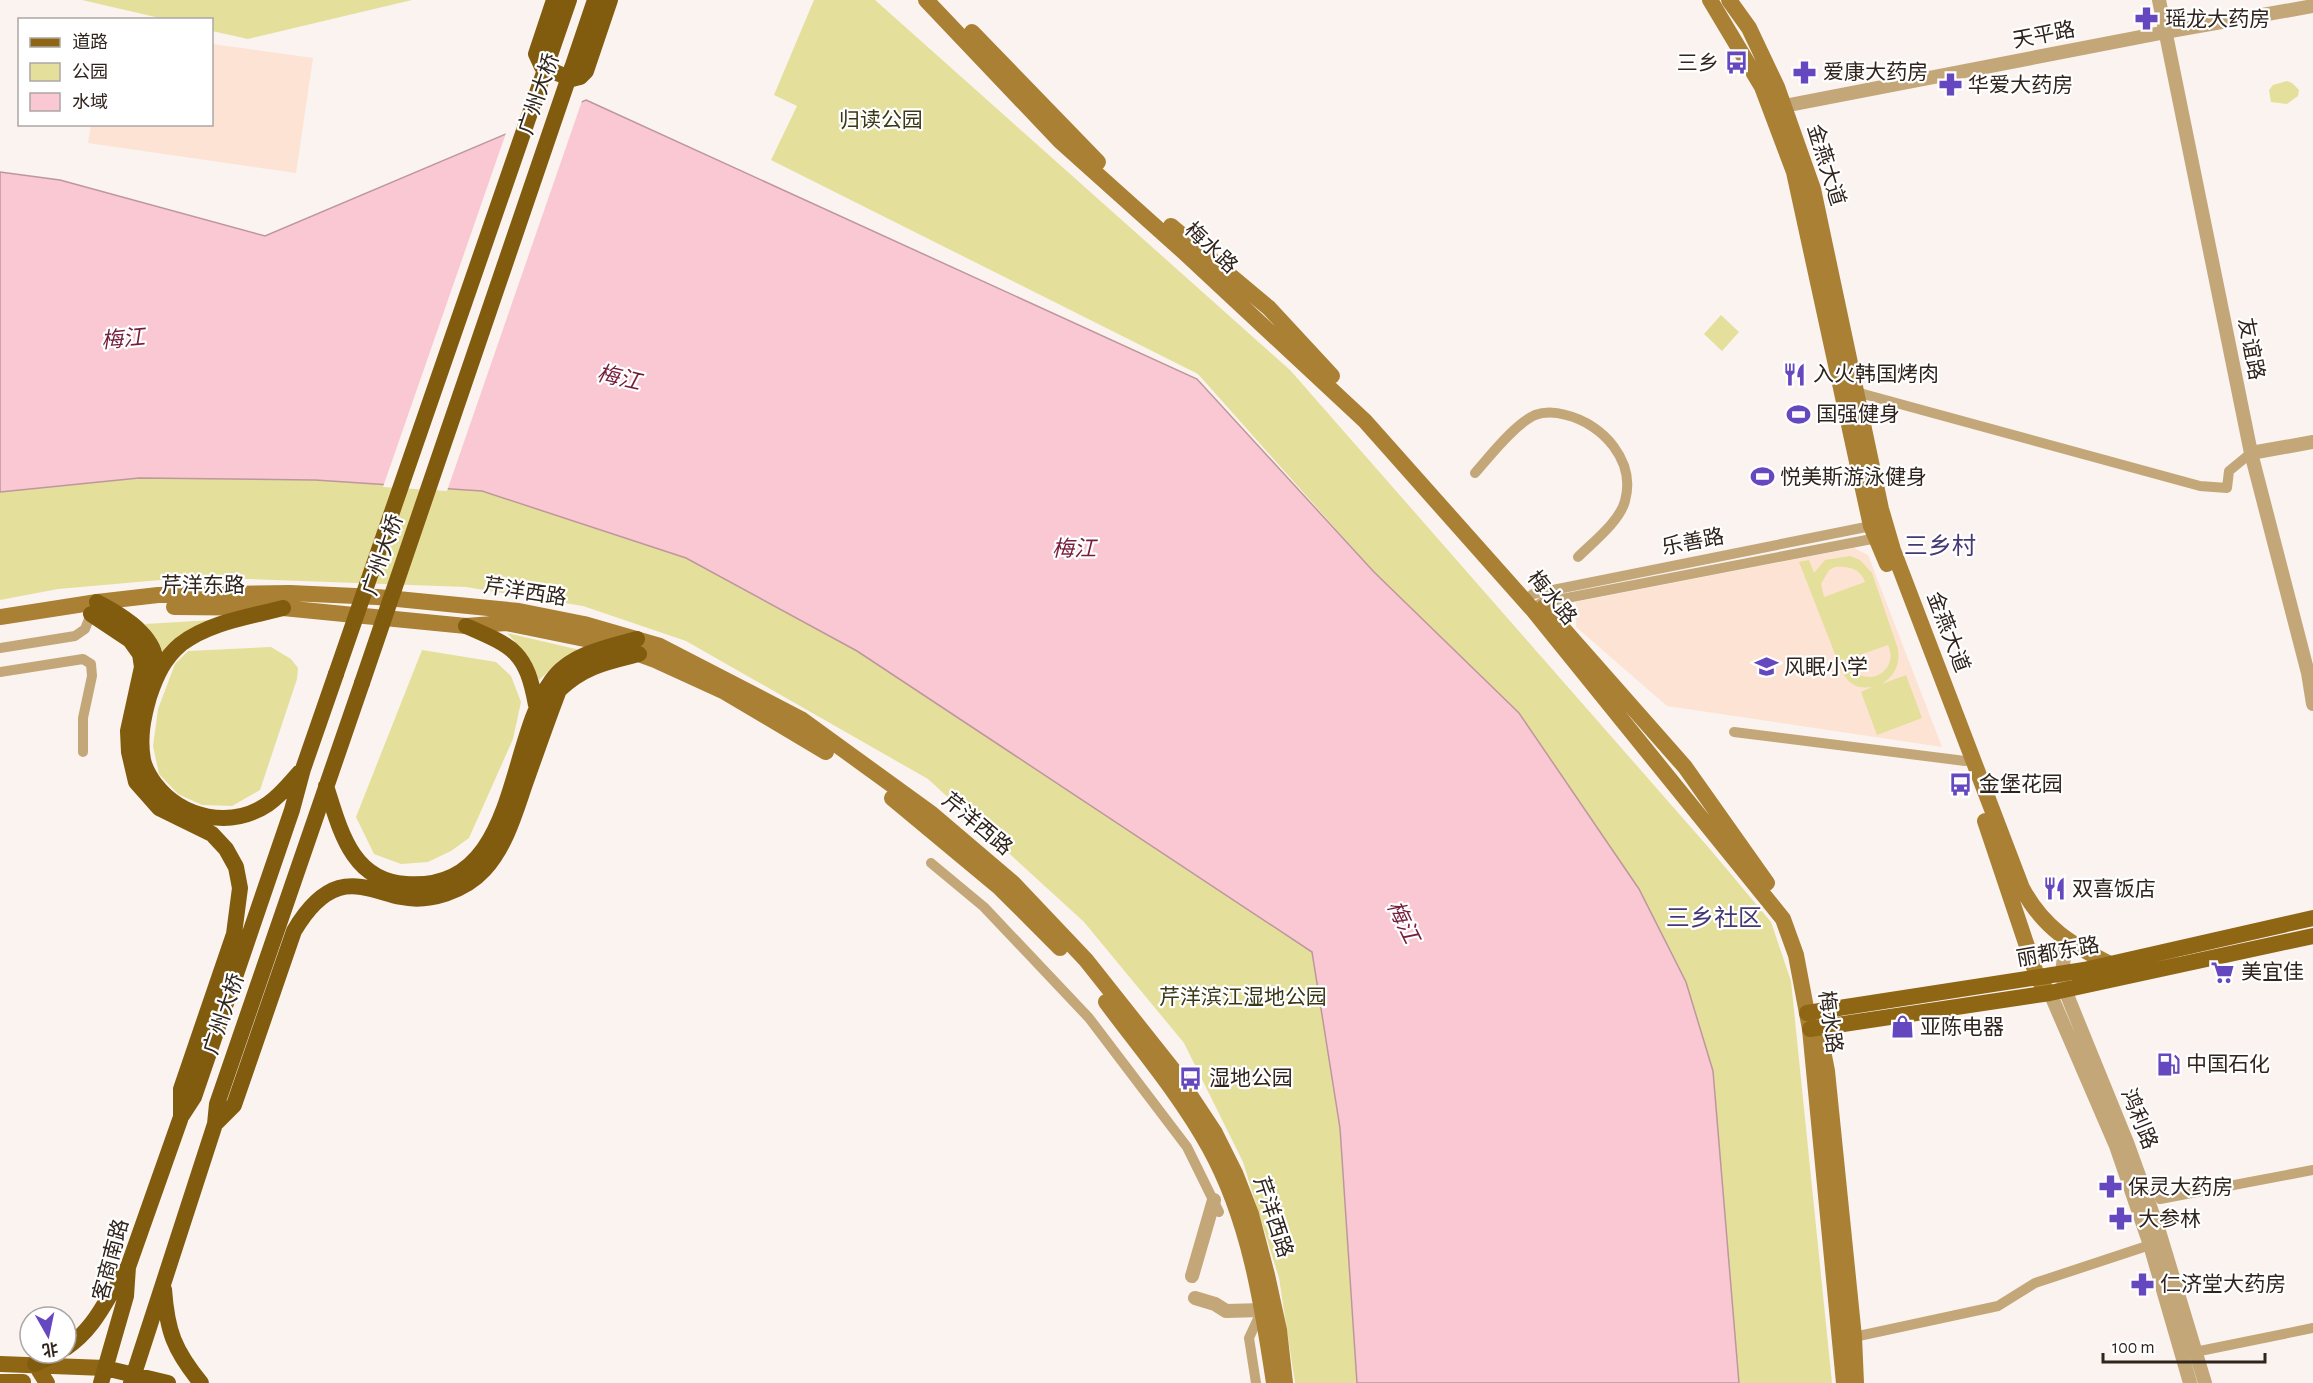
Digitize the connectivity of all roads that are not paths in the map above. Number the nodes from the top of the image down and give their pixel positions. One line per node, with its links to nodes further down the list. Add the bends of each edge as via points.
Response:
1 (554, 0): 4 (highway, via 537,60 542,67 572,79 586,71)
2 (569, 0): 38 (highway, 广州大桥, bridge)
3 (595, 0): 39 (highway, 广州大桥, bridge)
4 (610, 0)
5 (926, 0): 20 (main road, 梅水路, via 1060,141 1365,421)
6 (941, 0): 20 (main road, 梅水路, via 1115,180 1269,308)
7 (1710, 0): 17 (main road, 金燕大道, via 1762,87 1794,172)
8 (1729, 0): 12 (main road, 金燕大道, via 1749,28)
9 (2160, 0): 11 (street, 友谊路)
10 (2313, 6): 11 (street, 天平路)
11 (2166, 32): 12 (street, 天平路); 15 (street, 友谊路)
12 (1784, 106): 13 (main road, 金燕大道, via 1813,189)
13 (1856, 392): 15 (street, via 2200,486 2227,488 2229,471); 41 (main road, 金燕大道, via 1893,550 2022,888)
14 (2313, 442): 15 (street)
15 (2251, 453): 33 (street, 友谊路)
16 (1475, 473): 18 (street, via 1503,441 1533,416 1550,411 1596,428 1611,441 1628,482 1625,503 1612,524)
17 (1874, 532): 20 (street, 乐善路); 37 (main road, 金燕大道)
18 (1578, 557)
19 (377, 597): 21 (main road, 芹洋东路, via 290,593 158,596); 29 (main road, 芹洋西路, via 519,611 584,624)
20 (1533, 601): 49 (main road, 梅水路, via 1685,767 1795,922 1801,937)
21 (94, 608): 23 (highway); 24 (main road, 芹洋东路); 27 (main road, 芹洋东路); 30 (street, via 85,629 75,636); 50 (highway, via 140,654 142,667 128,730 136,782 159,808 212,834 236,867 240,888 234,934 181,1089)
22 (284, 608): 23 (main road, 芹洋东路, via 161,607); 25 (main road, 芹洋东路); 32 (highway, via 206,629 169,655)
23 (114, 611): 32 (highway, via 148,641)
24 (0, 617)
25 (407, 619): 26 (main road, 芹洋西路)
26 (466, 626): 28 (main road, 芹洋西路, via 506,623); 34 (highway, via 502,642 517,654 530,674)
27 (0, 627)
28 (614, 645): 29 (highway); 34 (highway, via 568,665 553,678)
29 (638, 647): 51 (highway, via 573,676 559,690 509,830 484,870 470,882 428,898 404,898 359,886 338,888 304,914 294,931 234,1105); 60 (main road, 芹洋西路, via 810,740 884,792 999,886 1078,966 1209,1148 1239,1218); 78 (main road, 芹洋西路, via 660,646 801,719 941,822 1013,883 1086,960 1174,1071 1215,1133 1235,1173 1268,1275)
30 (0, 648)
31 (0, 672): 36 (street, via 84,659 91,664 83,718)
32 (156, 676): 38 (highway, via 142,724 143,762 163,793 180,808 200,816 246,815 267,805)
33 (2313, 704)
34 (536, 705): 39 (highway, via 496,831 465,869 445,880 402,884 378,877 359,862 339,830)
35 (1734, 732): 37 (street)
36 (83, 752)
37 (1965, 761): 43 (main road, 金燕大道)
38 (303, 769): 50 (highway, 广州大桥, via 194,1097)
39 (326, 786): 51 (highway, 广州大桥, via 217,1104)
40 (931, 863): 54 (street, via 984,907 1089,1018 1187,1147)
41 (2038, 915): 43 (main road); 45 (main road, 金燕大道)
42 (2313, 918): 46 (main road, 丽都东路)
43 (2020, 925): 47 (main road, 金燕大道)
44 (2313, 936): 48 (main road, 丽都东路)
45 (2066, 939): 46 (main road, 金燕大道); 48 (street, 鸿利路)
46 (2112, 965): 48 (main road, 丽都东路)
47 (2038, 979): 48 (main road, 金燕大道); 49 (main road, 丽都东路)
48 (2059, 986): 49 (main road, 丽都东路); 55 (street, 鸿利路); 64 (street, 鸿利路, via 2128,1145 2159,1231)
49 (1813, 1021): 62 (main road, 梅水路, via 1827,1071); 79 (main road, 梅水路)
50 (182, 1117): 56 (highway, 客商南路)
51 (215, 1124): 58 (highway)
52 (2313, 1170): 53 (street)
53 (2160, 1199)
54 (1216, 1206): 57 (street)
55 (2150, 1245): 62 (street, via 2035,1283 1998,1306); 64 (street, 鸿利路)
56 (128, 1267): 63 (highway, via 97,1319); 69 (highway, 客商南路, via 126,1296)
57 (1192, 1276)
58 (163, 1281): 70 (highway); 75 (highway, via 176,1350)
59 (1195, 1298): 60 (street, via 1226,1311)
60 (1263, 1310): 76 (street, via 1249,1338); 77 (main road, 芹洋西路)
61 (2313, 1328): 64 (street)
62 (1854, 1337): 80 (main road, 梅水路)
63 (78, 1339)
64 (2189, 1353): 81 (street, 鸿利路); 82 (street, 鸿利路)
65 (0, 1364): 66 (main road)
66 (18, 1364)
67 (36, 1365): 73 (main road)
68 (41, 1365): 69 (main road)
69 (103, 1376): 70 (highway)
70 (132, 1379): 74 (highway)
71 (0, 1382): 72 (main road)
72 (23, 1382)
73 (47, 1383)
74 (168, 1383)
75 (201, 1383)
76 (1256, 1383)
77 (1274, 1383)
78 (1286, 1383)
79 (1844, 1383)
80 (1856, 1383)
81 (2190, 1383)
82 (2205, 1383)

